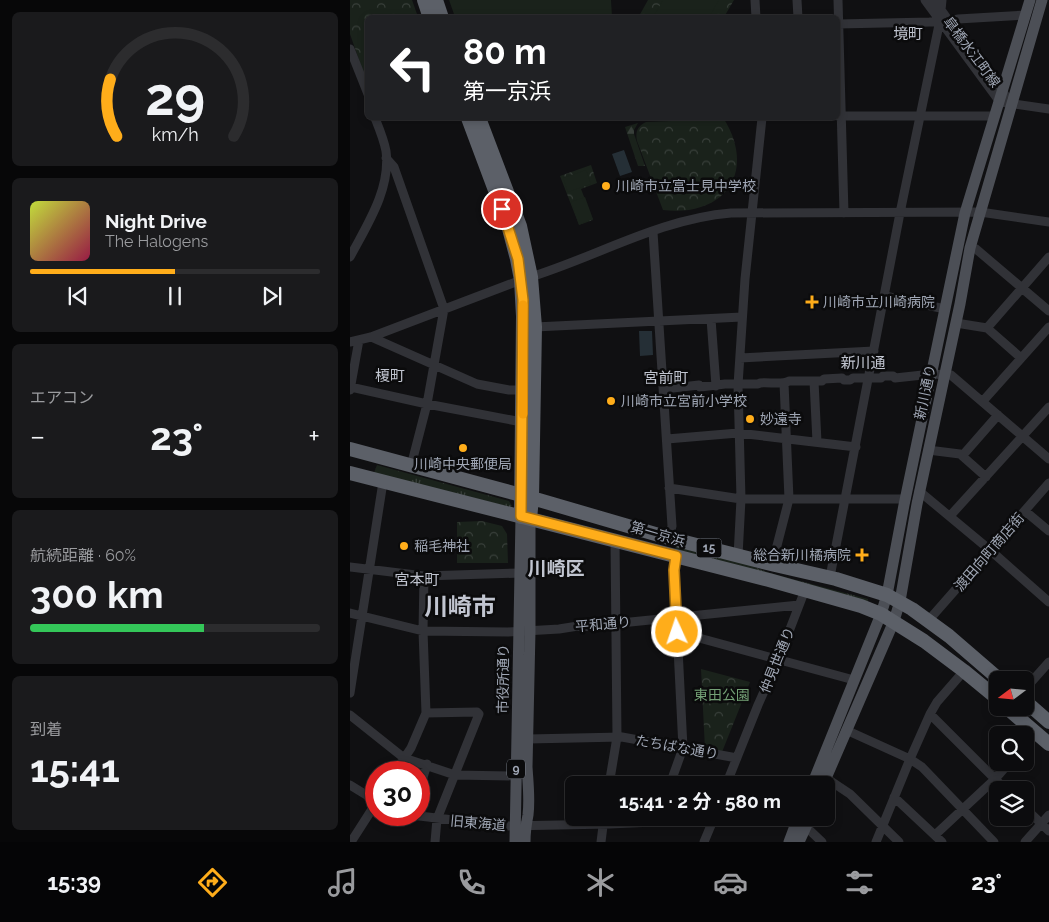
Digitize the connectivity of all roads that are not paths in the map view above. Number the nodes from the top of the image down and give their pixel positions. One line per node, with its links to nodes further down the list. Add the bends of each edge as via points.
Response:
1 (424, 0): 10 (highway)
2 (436, 0): 11 (highway)
3 (755, 0): 12 (street)
4 (797, 0): 13 (street)
5 (838, 0): 14 (street)
6 (925, 0): 16 (street, 皐橋水江町線)
7 (934, 0): 9 (street, 皐橋水江町線)
8 (1039, 1): 15 (main road, 新川通り)
9 (941, 4): 16 (street); 17 (street, 皐橋水江町線)
10 (429, 15)
11 (441, 15)
12 (756, 15)
13 (798, 15)
14 (838, 15)
15 (1031, 17): 17 (street, via 958,19); 21 (main road, 新川通り)
16 (940, 20): 17 (street); 18 (street); 21 (street, 皐橋水江町線); 24 (street)
17 (950, 22): 21 (street, 皐橋水江町線)
18 (840, 24)
19 (350, 49): 20 (street)
20 (365, 86)
21 (1005, 99): 22 (street); 25 (main road, 新川通り); 33 (main road, 新川通り)
22 (1049, 109)
23 (840, 116): 24 (street)
24 (921, 116): 25 (street); 37 (street)
25 (995, 116): 32 (main road, 新川通り)
26 (376, 120): 31 (street)
27 (469, 120): 45 (highway)
28 (480, 120): 45 (highway, via 501,163 520,226)
29 (762, 120): 35 (street)
30 (839, 120): 36 (street)
31 (386, 158): 43 (street, via 379,200); 48 (street, via 395,171)
32 (976, 178): 33 (main road); 38 (main road, 新川通り)
33 (988, 182): 34 (main road, 新川通り)
34 (980, 212): 38 (street); 39 (street); 42 (main road, 新川通り)
35 (751, 213): 36 (street); 40 (street, via 698,217); 51 (street)
36 (844, 213): 37 (street)
37 (900, 213): 38 (street); 47 (street)
38 (965, 213): 41 (main road, 新川通り)
39 (1049, 222)
40 (653, 232): 45 (street); 54 (street)
41 (958, 246): 42 (main road); 49 (main road, 新川通り)
42 (970, 248): 46 (street, via 976,249); 52 (main road, 新川通り)
43 (350, 257)
44 (1049, 257): 46 (street)
45 (526, 278): 48 (street); 55 (highway); 73 (highway)
46 (1023, 288): 50 (street); 56 (street)
47 (885, 296): 49 (street); 60 (street)
48 (444, 309): 58 (street); 63 (street)
49 (945, 309): 52 (main road); 64 (main road, 新川通り)
50 (1049, 311)
51 (742, 317): 53 (street); 61 (street)
52 (957, 317): 56 (street); 65 (main road, 新川通り)
53 (711, 319): 54 (street); 70 (street)
54 (659, 322): 55 (street); 72 (street)
55 (535, 327): 96 (highway)
56 (988, 328): 62 (street)
57 (1049, 328): 62 (street)
58 (371, 337): 59 (street); 63 (street)
59 (354, 341): 71 (street)
60 (874, 351): 61 (street); 66 (street)
61 (740, 358): 69 (street)
62 (1021, 358): 74 (street)
63 (434, 365): 73 (street, via 477,384); 75 (street)
64 (932, 374): 65 (street); 66 (street); 100 (main road, 新川通り)
65 (945, 374): 74 (street, via 951,375); 86 (main road, 新川通り)
66 (868, 377): 67 (street); 84 (street)
67 (814, 381): 68 (street); 83 (street)
68 (784, 383): 69 (street); 82 (street)
69 (738, 385): 70 (street); 79 (street)
70 (716, 386): 72 (street)
71 (350, 388): 75 (street)
72 (664, 389): 81 (street)
73 (523, 390): 78 (highway)
74 (983, 401): 77 (street)
75 (427, 404): 78 (street); 89 (street)
76 (1049, 407): 80 (street)
77 (998, 415): 80 (street); 87 (street)
78 (522, 422): 96 (highway)
79 (738, 433): 81 (street); 82 (street); 98 (street)
80 (1023, 436): 88 (street); 91 (street)
81 (667, 438): 94 (street)
82 (785, 438): 83 (street); 99 (street)
83 (818, 442): 84 (street)
84 (856, 447): 97 (street)
85 (355, 450): 89 (highway, 第一京浜 / 15); 90 (highway, via 371,468 367,473)
86 (928, 450): 87 (street); 95 (main road, 新川通り)
87 (963, 456): 91 (street)
88 (1049, 459)
89 (411, 466): 96 (highway, 第一京浜 / 15)
90 (354, 474): 92 (highway, 第一京浜 / 15)
91 (986, 477): 102 (street)
92 (383, 482): 103 (highway, 第一京浜 / 15); 112 (street)
93 (1049, 483): 101 (street, 渡田向町商店街)
94 (669, 488): 98 (street); 105 (street)
95 (919, 491): 100 (main road); 102 (street); 117 (main road, 新川通り)
96 (527, 496): 103 (highway); 105 (highway, 第一京浜 / 15)
97 (846, 498): 99 (street); 100 (street); 115 (street)
98 (741, 499): 99 (street); 109 (street)
99 (789, 499): 110 (street)
100 (906, 499): 117 (main road, 新川通り)
101 (1025, 511): 104 (street); 107 (street, 渡田向町商店街)
102 (950, 516): 107 (street)
103 (526, 518): 106 (highway, 第一京浜 / 15); 113 (main road, 市役所通り / 9); 127 (main road, 市役所通り / 9)
104 (1049, 532)
105 (670, 538): 109 (highway, 第一京浜 / 15)
106 (615, 541): 108 (highway, 第一京浜 / 15); 125 (street, たちばな通り)
107 (990, 550): 118 (street); 124 (street, 渡田向町商店街)
108 (676, 556): 116 (highway, 第一京浜 / 15); 122 (street)
109 (738, 556): 110 (highway, 第一京浜 / 15)
110 (772, 565): 115 (highway, 第一京浜 / 15)
111 (350, 567): 112 (street)
112 (370, 569): 114 (street); 121 (street)
113 (520, 573): 114 (street); 127 (main road, 市役所通り / 9)
114 (424, 576): 126 (street)
115 (830, 577): 117 (highway, 第一京浜 / 15)
116 (805, 590): 119 (street, 仲見世通り); 123 (highway, 第一京浜 / 15, via 861,606)
117 (893, 598): 123 (main road, 新川通り); 124 (highway, 第一京浜 / 15)
118 (1049, 602)
119 (799, 606): 122 (street, 平和通り); 129 (street, 仲見世通り)
120 (350, 613): 121 (street, 平和通り)
121 (362, 616): 126 (street, 平和通り); 136 (street)
122 (676, 617): 125 (street, 平和通り); 128 (street)
123 (888, 618): 131 (highway, 第一京浜 / 15); 134 (main road, 新川通り); 144 (main road, 新川通り)
124 (928, 621): 132 (highway, 第一京浜 / 15)
125 (616, 623): 127 (street, 平和通り); 146 (street, たちばな通り)
126 (423, 631): 127 (street, 平和通り); 139 (street)
127 (525, 631): 138 (main road, 市役所通り / 9)
128 (677, 632): 129 (street); 149 (street)
129 (778, 660): 134 (street); 151 (street, 仲見世通り)
130 (1049, 662): 133 (street)
131 (964, 670): 135 (highway, 第一京浜 / 15); 140 (street)
132 (990, 671)
133 (1034, 679)
134 (854, 680): 162 (main road, 新川通り)
135 (989, 691)
136 (350, 693)
137 (1034, 709): 143 (highway)
138 (523, 712): 147 (main road, 市役所通り / 9); 158 (main road, 市役所通り / 9)
139 (426, 713): 150 (street); 157 (street, via 478,714)
140 (930, 714): 152 (street); 164 (street)
141 (350, 715): 150 (street)
142 (1016, 716): 145 (highway)
143 (1049, 722)
144 (846, 730): 152 (street); 163 (main road, 新川通り)
145 (1036, 733): 148 (highway)
146 (617, 737): 147 (street, たちばな通り); 149 (street, たちばな通り); 159 (street, たちばな通り)
147 (528, 739): 177 (main road, 市役所通り / 9, via 528,810)
148 (1049, 744)
149 (683, 748): 151 (street, たちばな通り); 160 (street)
150 (404, 758): 153 (street); 154 (street)
151 (737, 758): 161 (street, 仲見世通り)
152 (910, 759): 168 (street); 169 (street, via 922,767)
153 (402, 761)
154 (416, 761)
155 (430, 765): 157 (street)
156 (1002, 771): 164 (street)
157 (455, 775): 158 (street); 173 (street)
158 (516, 776): 177 (main road, 市役所通り / 9)
159 (610, 776)
160 (673, 776)
161 (730, 776)
162 (816, 776)
163 (827, 776)
164 (995, 780): 169 (street)
165 (350, 786): 167 (street)
166 (835, 786): 183 (street, via 850,794)
167 (365, 795)
168 (894, 797): 183 (street); 185 (street)
169 (962, 809): 185 (street); 198 (street)
170 (1049, 815): 176 (street)
171 (1034, 817): 176 (street)
172 (430, 818): 173 (street, 旧東海道)
173 (437, 819): 177 (street, 旧東海道); 187 (street)
174 (365, 820): 186 (street)
175 (565, 823): 177 (street, 旧東海道)
176 (1041, 824): 184 (street); 199 (street)
177 (520, 826): 188 (main road, 市役所通り / 9); 189 (main road, 市役所通り / 9)
178 (603, 826): 190 (street)
179 (711, 826): 191 (street)
180 (798, 826): 192 (main road)
181 (800, 826): 193 (main road)
182 (807, 826): 194 (street)
183 (883, 826): 195 (street); 196 (street)
184 (1049, 831)
185 (935, 835): 197 (street)
186 (351, 842)
187 (435, 842)
188 (515, 842)
189 (525, 842)
190 (601, 842)
191 (704, 842)
192 (789, 842)
193 (799, 842)
194 (822, 842)
195 (876, 842)
196 (900, 842)
197 (942, 842)
198 (994, 842)
199 (1025, 842)

